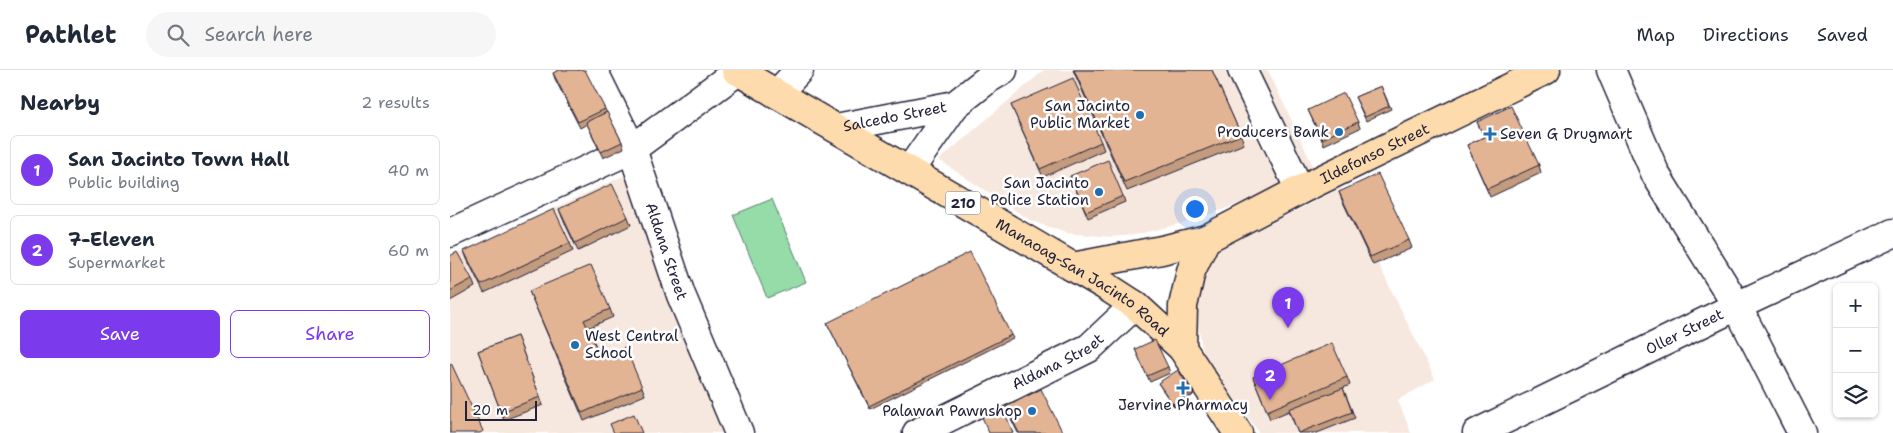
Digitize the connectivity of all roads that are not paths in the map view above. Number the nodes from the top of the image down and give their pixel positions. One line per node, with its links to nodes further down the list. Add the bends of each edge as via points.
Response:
1 (593, 70): 11 (street, Aldana Street)
2 (737, 70): 8 (main road, Manaoag-San Jacinto Road / 210); 11 (street)
3 (799, 70): 8 (street)
4 (1002, 70): 9 (street, Salcedo Street)
5 (1242, 70): 13 (street)
6 (1546, 70): 13 (main road, Ildefonso Street)
7 (1611, 70): 19 (street, via 1656,175)
8 (777, 94): 10 (main road, Manaoag-San Jacinto Road / 210)
9 (955, 105): 10 (street, Salcedo Street); 12 (street, Salcedo Street)
10 (836, 128): 12 (main road, Manaoag-San Jacinto Road / 210)
11 (632, 149): 14 (street); 21 (street, Aldana Street, via 681,295)
12 (909, 171): 17 (main road, Manaoag-San Jacinto Road / 210)
13 (1300, 190): 16 (main road, Ildefonso Street)
14 (450, 233)
15 (1893, 233): 19 (street, Oller Street)
16 (1206, 239): 17 (main road, Ildefonso Street); 20 (main road, via 1191,272 1183,306)
17 (1072, 267): 18 (main road, Manaoag-San Jacinto Road / 210)
18 (1135, 305): 20 (main road, Manaoag-San Jacinto Road / 210); 22 (street, Aldana Street, via 1089,348)
19 (1737, 306): 24 (street, Oller Street); 25 (street)
20 (1182, 348): 23 (main road, Manaoag-San Jacinto Road / 210)
21 (739, 433)
22 (917, 433)
23 (1238, 433)
24 (1477, 433)
25 (1802, 433)

